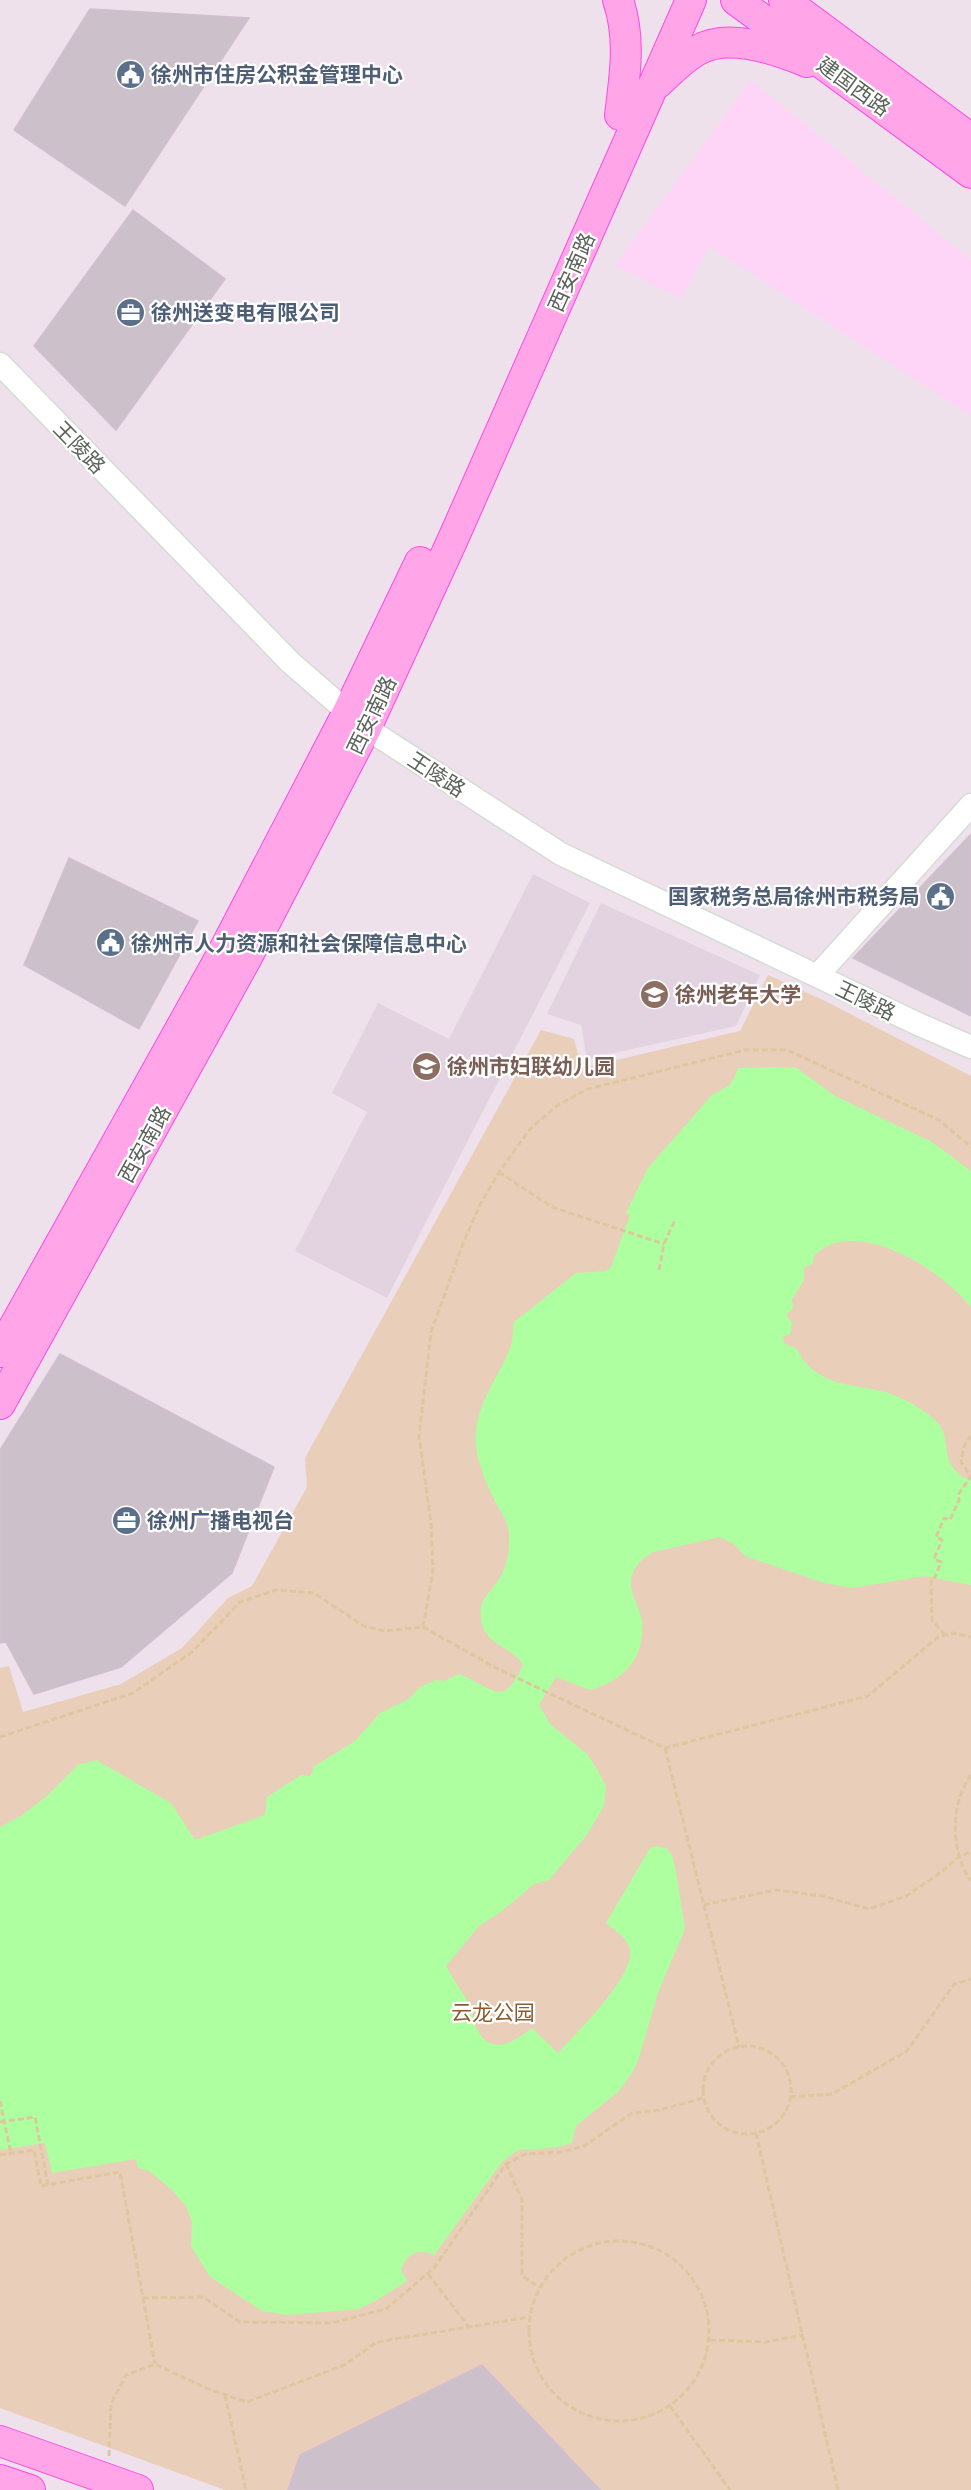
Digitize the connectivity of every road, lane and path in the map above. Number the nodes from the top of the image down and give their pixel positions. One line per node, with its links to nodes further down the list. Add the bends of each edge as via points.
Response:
1 (618, 0): 10 (main road, via 626,31 627,60)
2 (670, 0): 10 (main road, 西安南路)
3 (691, 0): 9 (main road, 西安南路)
4 (736, 0): 7 (main road, 建国西路)
5 (784, 0): 8 (main road, 建国西路)
6 (816, 0): 8 (main road, via 858,40)
7 (841, 76): 9 (main road, via 788,54 725,42 700,48); 12 (main road, 建国西路)
8 (889, 78): 11 (main road, 建国西路)
9 (651, 88): 14 (main road, 西安南路, via 453,539)
10 (620, 115): 14 (main road, 西安南路, via 435,530)
11 (971, 139)
12 (971, 173)
13 (0, 364): 14 (street, 王陵路, via 291,663)
14 (357, 720): 16 (street, 王陵路, via 561,855); 23 (main road, 西安南路); 24 (main road, 西安南路, via 246,959)
15 (971, 805): 16 (street)
16 (817, 976): 17 (street, 王陵路)
17 (971, 1047)
18 (971, 1147): 19 (path, via 939,1120 798,1054 787,1050 745,1050 588,1089 558,1105 530,1129)
19 (499, 1172): 21 (path, via 552,1208); 27 (path, via 464,1241 431,1332 419,1436 433,1571)
20 (675, 1220): 21 (path)
21 (664, 1244): 22 (path)
22 (659, 1270)
23 (0, 1353)
24 (0, 1404)
25 (971, 1436): 26 (path, via 961,1462)
26 (971, 1476): 28 (path, via 958,1495 950,1520 944,1518 936,1537 942,1540 934,1559 941,1562 931,1579 932,1620)
27 (423, 1627): 30 (path, via 384,1631 364,1626 314,1593 276,1590 240,1602 192,1652 133,1693); 31 (path, via 496,1668)
28 (945, 1635): 29 (path); 31 (path, via 868,1696)
29 (971, 1637)
30 (0, 1737)
31 (665, 1748): 36 (path)
32 (971, 1775): 34 (path, via 956,1812)
33 (971, 1852): 34 (path)
34 (960, 1856): 35 (path); 36 (path, via 906,1896 869,1909 823,1896 774,1890)
35 (971, 1881)
36 (704, 1905): 38 (path)
37 (971, 1979): 39 (path, via 954,1984 907,2051 832,2094)
38 (739, 2046): 39 (path, via 768,2051 780,2061 788,2074); 40 (path, via 714,2060 705,2078)
39 (790, 2097): 43 (path, via 782,2118)
40 (704, 2098): 43 (path, via 713,2117 729,2130); 46 (path, via 632,2113 584,2146 525,2154)
41 (0, 2101): 42 (path)
42 (2, 2122): 44 (path); 47 (path, via 35,2117)
43 (756, 2133): 53 (path)
44 (11, 2154): 45 (path); 47 (path, via 34,2150 41,2186)
45 (0, 2156)
46 (506, 2163): 48 (path); 49 (path, via 522,2200 522,2276)
47 (48, 2185): 50 (path, via 120,2172)
48 (428, 2274): 50 (path, via 386,2309 332,2323 240,2322 203,2296); 52 (path)
49 (539, 2287): 51 (path); 54 (path, via 558,2263 584,2247 615,2240 646,2244 673,2258 695,2281 708,2309)
50 (143, 2298): 55 (path)
51 (529, 2317): 52 (path); 57 (path, via 529,2346 538,2373 555,2397 579,2414 608,2422 637,2421)
52 (469, 2326): 56 (path, via 377,2342 344,2365 247,2403)
53 (803, 2335): 54 (path, via 766,2342); 65 (path)
54 (710, 2340): 57 (path, via 703,2368 687,2392)
55 (155, 2364): 56 (path); 59 (path, via 126,2375 111,2404)
56 (225, 2395): 63 (path)
57 (670, 2406): 64 (path)
58 (0, 2441): 62 (main road)
59 (109, 2459)
60 (0, 2480): 61 (main road)
61 (30, 2490)
62 (138, 2490)
63 (246, 2490)
64 (730, 2490)
65 (838, 2490)

